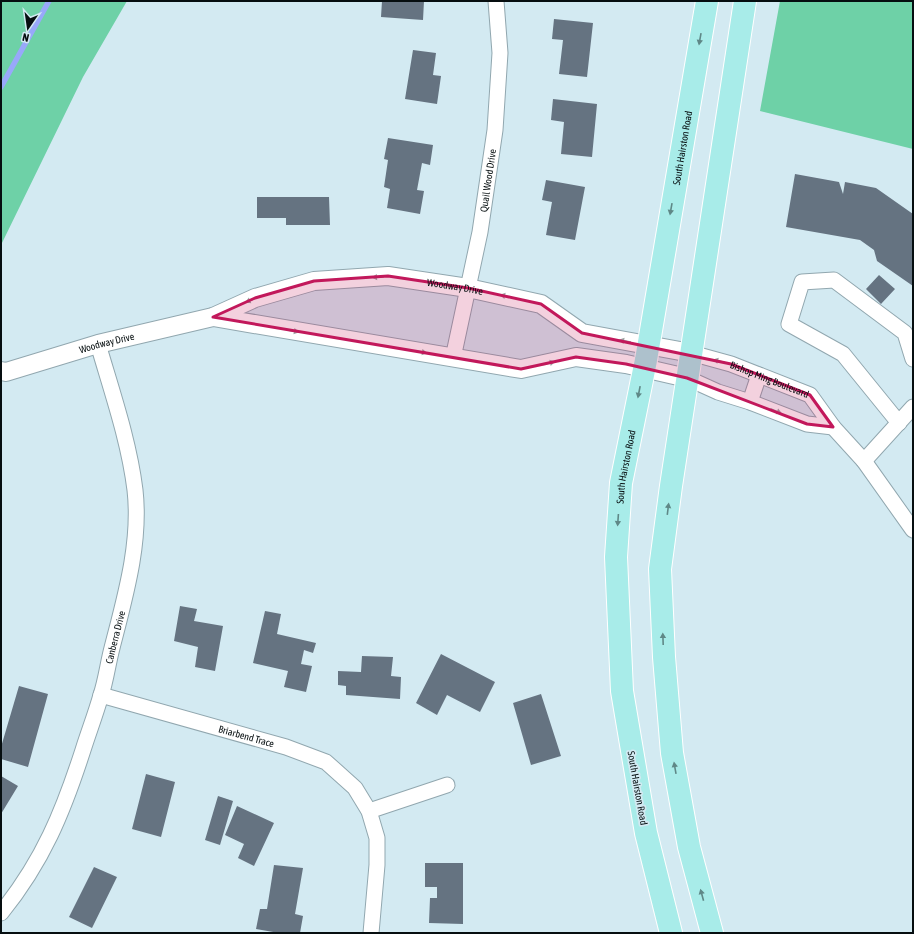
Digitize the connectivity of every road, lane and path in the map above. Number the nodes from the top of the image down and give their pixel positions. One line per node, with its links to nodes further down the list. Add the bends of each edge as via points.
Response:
1 (496, 1): 4 (street, Quail Wood Drive, via 500,53 496,130 480,232)
2 (707, 1): 7 (main road, South Hairston Road, one-way to 7)
3 (744, 1): 8 (main road)
4 (468, 288): 5 (street, Woodway Drive, one-way to 5, via 388,276 314,281 255,298); 7 (street, Woodway Drive, one-way to 4, via 582,333 541,304); 9 (street, Quail Wood Drive)
5 (213, 317): 6 (street, Woodway Drive); 9 (street, Woodway Drive, one-way to 9)
6 (98, 344): 12 (street, Woodway Drive, via 6,372); 21 (street, Canberra Drive, via 126,445 135,490 136,518 124,603)
7 (648, 345): 8 (street, Woodway Drive); 11 (main road, South Hairston Road)
8 (691, 353): 13 (street, Bishop Ming Boulevard, one-way to 8); 14 (main road)
9 (453, 358): 11 (street, Woodway Drive, one-way to 11, via 521,370 576,357)
10 (913, 359): 17 (street, via 905,333 834,280 802,282 789,324 843,354)
11 (644, 368): 14 (street, Woodway Drive); 26 (main road, South Hairston Road, one-way to 26, via 621,484 616,557 621,675 646,833)
12 (1, 371)
13 (759, 375): 15 (street); 18 (street, Bishop Ming Boulevard, via 810,395)
14 (687, 378): 15 (street, via 718,392); 27 (main road, one-way to 14, via 689,847 672,753 660,569)
15 (750, 402): 18 (street, one-way to 18, via 807,424)
16 (913, 407): 17 (street)
17 (899, 423): 19 (street)
18 (833, 427): 19 (street, Bishop Ming Boulevard)
19 (864, 462): 20 (street, Bishop Ming Boulevard)
20 (913, 530)
21 (102, 695): 23 (street, Briarbend Trace, via 286,747 326,762 355,788); 24 (street, Canberra Drive, via 56,826 30,874)
22 (447, 785): 23 (street)
23 (369, 811): 25 (street, Briarbend Trace, via 377,838)
24 (1, 913)
25 (371, 933)
26 (671, 933)
27 (712, 933)

